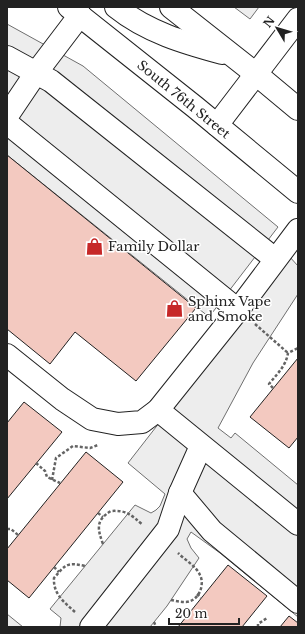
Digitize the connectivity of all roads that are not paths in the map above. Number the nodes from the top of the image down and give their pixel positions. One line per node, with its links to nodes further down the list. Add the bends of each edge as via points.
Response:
1 (116, 7): 5 (main road, via 175,40)
2 (170, 7): 5 (main road)
3 (75, 11): 7 (main road); 12 (main road, South 76th Street)
4 (298, 19): 8 (main road)
5 (233, 56): 8 (main road)
6 (7, 57): 7 (main road)
7 (36, 73): 10 (main road); 15 (main road, via 57,86)
8 (256, 74): 9 (main road); 12 (main road)
9 (298, 109)
10 (7, 116)
11 (7, 124): 16 (main road)
12 (216, 125): 13 (main road, South 76th Street)
13 (298, 192)
14 (298, 230): 15 (main road)
15 (275, 259): 16 (main road)
16 (238, 310): 18 (main road)
17 (7, 355): 18 (main road, via 62,399 92,419 118,424 142,422)
18 (158, 410): 19 (main road)
19 (202, 446): 20 (main road); 21 (main road)
20 (180, 494): 22 (main road, via 212,531); 23 (main road, via 168,529)
21 (298, 524)
22 (298, 602)
23 (91, 627)

